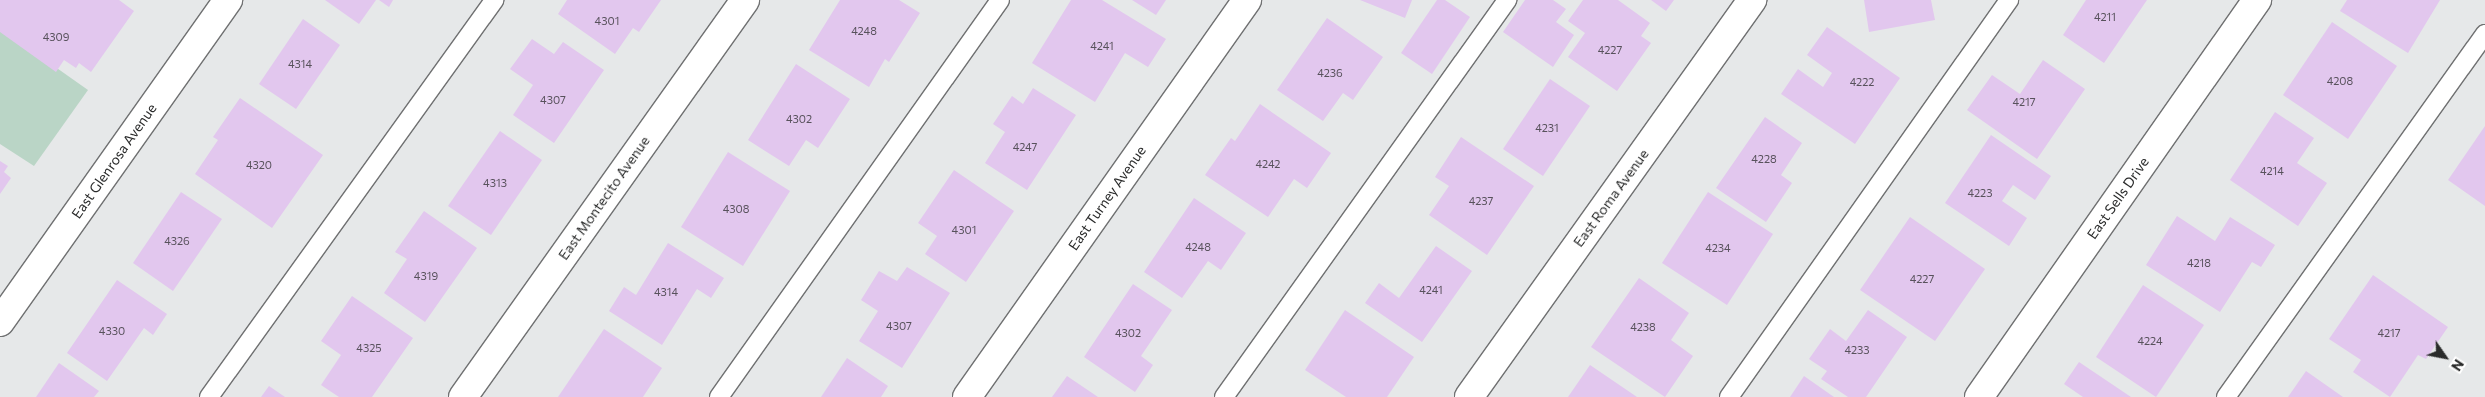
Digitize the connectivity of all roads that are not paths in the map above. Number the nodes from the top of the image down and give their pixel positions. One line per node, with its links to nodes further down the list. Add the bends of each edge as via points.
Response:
1 (228, 0): 11 (street, East Glenrosa Avenue)
2 (494, 0): 12 (lane)
3 (745, 0): 13 (street, East Montecito Avenue)
4 (1000, 0): 14 (lane)
5 (1247, 0): 15 (street, East Turney Avenue)
6 (1507, 0): 16 (lane)
7 (1752, 0): 17 (street, East Roma Avenue)
8 (2009, 0): 18 (lane)
9 (2257, 0): 19 (street, East Sells Drive)
10 (2485, 34): 20 (lane)
11 (0, 322)
12 (209, 397)
13 (463, 397)
14 (719, 397)
15 (967, 397)
16 (1224, 397)
17 (1469, 397)
18 (1729, 397)
19 (1979, 397)
20 (2226, 397)

